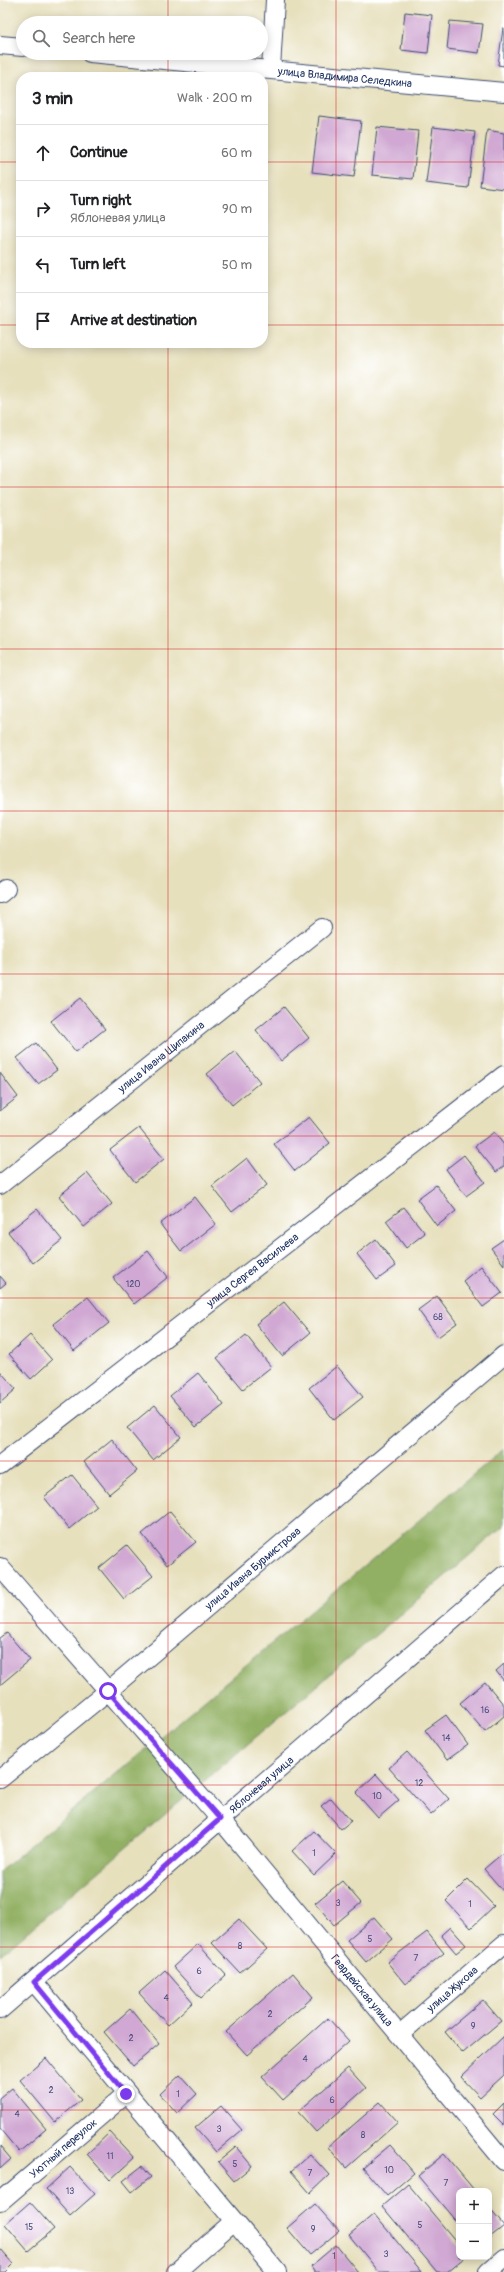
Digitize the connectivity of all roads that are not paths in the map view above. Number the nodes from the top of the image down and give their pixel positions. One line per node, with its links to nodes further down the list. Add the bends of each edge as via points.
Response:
1 (276, 0): 5 (street)
2 (0, 45): 3 (street)
3 (16, 46)
4 (169, 60): 5 (street, улица Владимира Селедкина)
5 (271, 69): 6 (street, улица Владимира Селедкина)
6 (504, 92)
7 (322, 928): 9 (street, улица Ивана Щипакина)
8 (504, 1075): 11 (street, улица Сергея Васильева)
9 (0, 1185)
10 (504, 1355): 14 (street, улица Ивана Бурмистрова)
11 (0, 1465)
12 (0, 1568): 14 (street, Гвардейская улица)
13 (504, 1575): 16 (street, Яблоневая улица)
14 (108, 1691): 15 (street, улица Ивана Бурмистрова); 16 (street, Гвардейская улица)
15 (0, 1779)
16 (220, 1819): 18 (street, Яблоневая улица); 20 (street, Гвардейская улица)
17 (504, 1944): 20 (street, улица Жукова)
18 (34, 1982): 19 (street, Яблоневая улица); 21 (street)
19 (0, 2010)
20 (400, 2034): 22 (street, Гвардейская улица)
21 (126, 2094): 23 (street, Уютный переулок); 24 (street)
22 (504, 2161)
23 (0, 2202)
24 (234, 2221): 26 (street); 27 (street)
25 (504, 2258): 28 (street)
26 (176, 2272)
27 (277, 2272)
28 (488, 2272)

